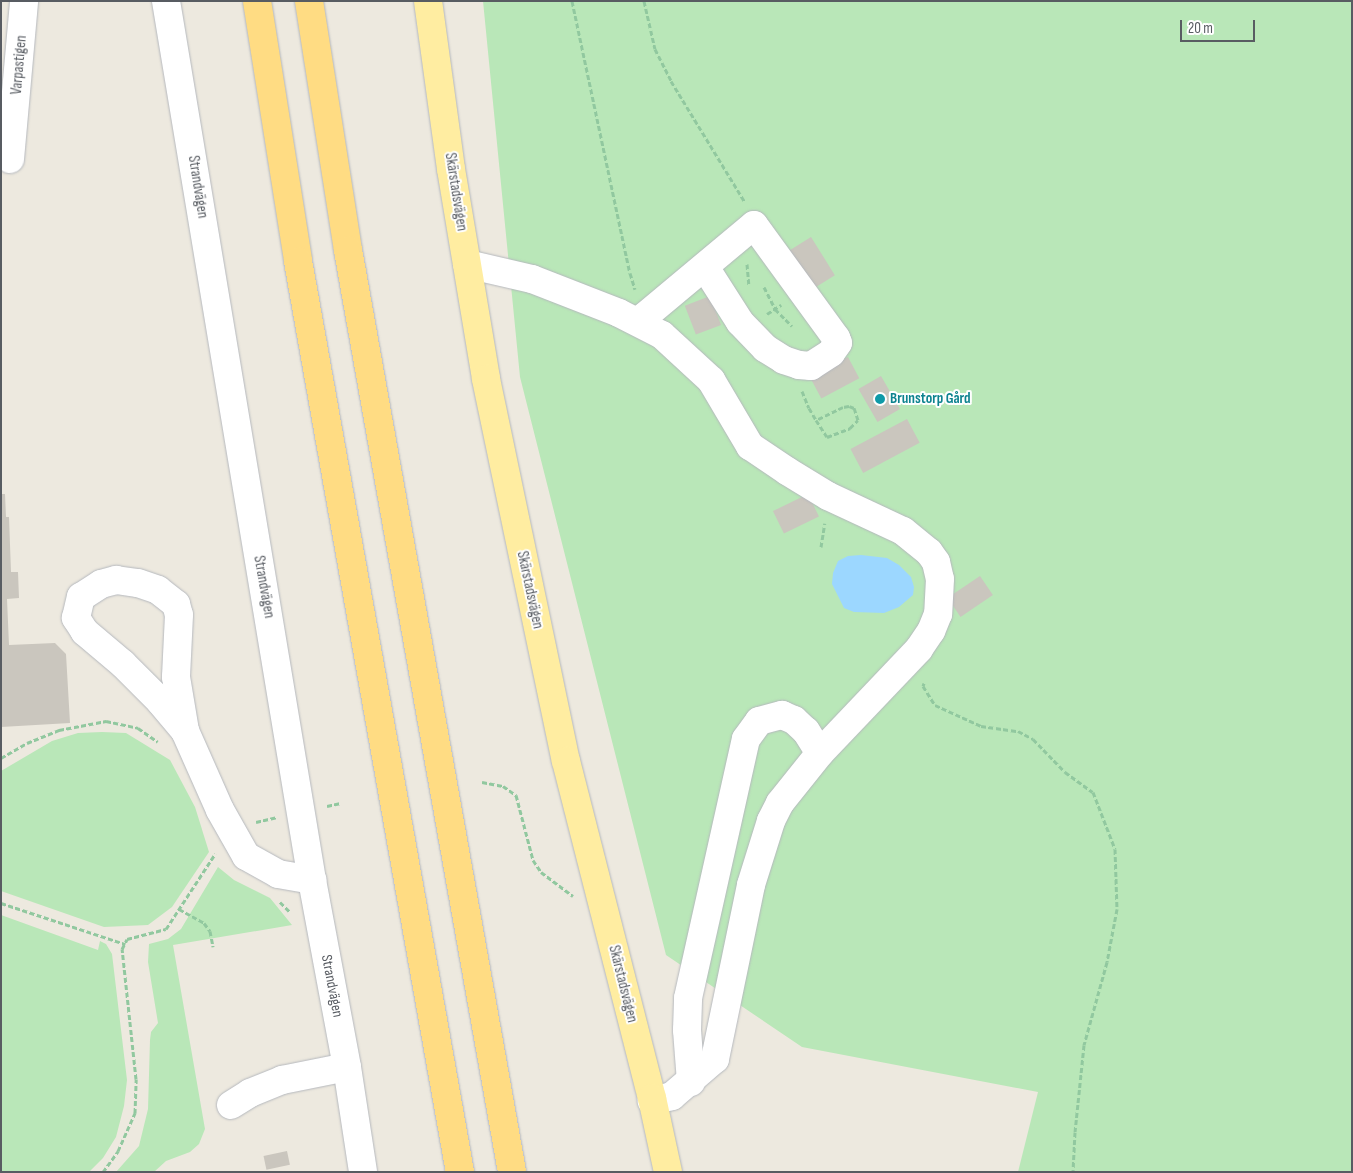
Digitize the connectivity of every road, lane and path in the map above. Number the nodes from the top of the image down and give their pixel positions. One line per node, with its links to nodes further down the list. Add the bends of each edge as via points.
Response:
1 (24, 1): 8 (street, Varpastigen)
2 (166, 1): 26 (street, Strandvägen)
3 (257, 1): 36 (highway, via 298,260)
4 (308, 1): 39 (highway, via 348,250)
5 (428, 1): 10 (main road, Skärstadsvägen)
6 (572, 1): 14 (path, via 630,273)
7 (644, 1): 9 (path, via 655,49 691,117 739,189)
8 (10, 159)
9 (754, 224): 11 (street); 15 (street, via 838,343 820,362 812,366)
10 (467, 264): 14 (street, via 532,279); 27 (main road, Skärstadsvägen, via 486,379 566,761)
11 (705, 267): 14 (street); 15 (street, via 746,330 765,348)
12 (779, 306): 13 (path)
13 (771, 311)
14 (644, 320): 22 (street, via 711,380 750,446 828,496 903,531 936,562 940,596 938,614 931,631 919,649)
15 (795, 365): 16 (path, via 794,377)
16 (816, 420): 16 (path, via 827,437 850,428 858,420 854,408 849,406)
17 (824, 528): 18 (path)
18 (821, 547)
19 (923, 686): 41 (path, via 935,705 981,726 1018,731 1034,739 1065,772 1093,792 1115,849 1117,909 1107,962 1084,1045)
20 (185, 731): 20 (street, via 176,677 179,615 176,604 158,590 116,580 102,584 81,598 76,618 85,632 123,664); 26 (street, via 220,810 246,856 278,874)
21 (27, 743): 23 (path)
22 (820, 753): 33 (street, via 780,803 771,821 751,885 715,1059); 33 (street, via 806,731 782,715 759,720 746,739 688,998)
23 (1, 758)
24 (482, 782): 27 (path, via 503,786 516,795 533,860 540,872 573,896)
25 (216, 850): 29 (path)
26 (312, 880): 32 (street, Strandvägen)
27 (599, 891): 34 (main road, Skärstadsvägen)
28 (1, 903): 30 (path)
29 (179, 909): 30 (path, via 166,928 127,939); 31 (path, via 204,923 210,931)
30 (125, 944): 37 (path, via 122,949 136,1079 134,1113 118,1151)
31 (213, 947)
32 (347, 1067): 35 (street, via 282,1080); 38 (street, Strandvägen)
33 (691, 1082): 34 (street, via 672,1096)
34 (652, 1101): 40 (main road, Skärstadsvägen)
35 (231, 1105)
36 (457, 1164)
37 (103, 1172)
38 (363, 1172)
39 (512, 1172)
40 (668, 1172)
41 (1073, 1172)

